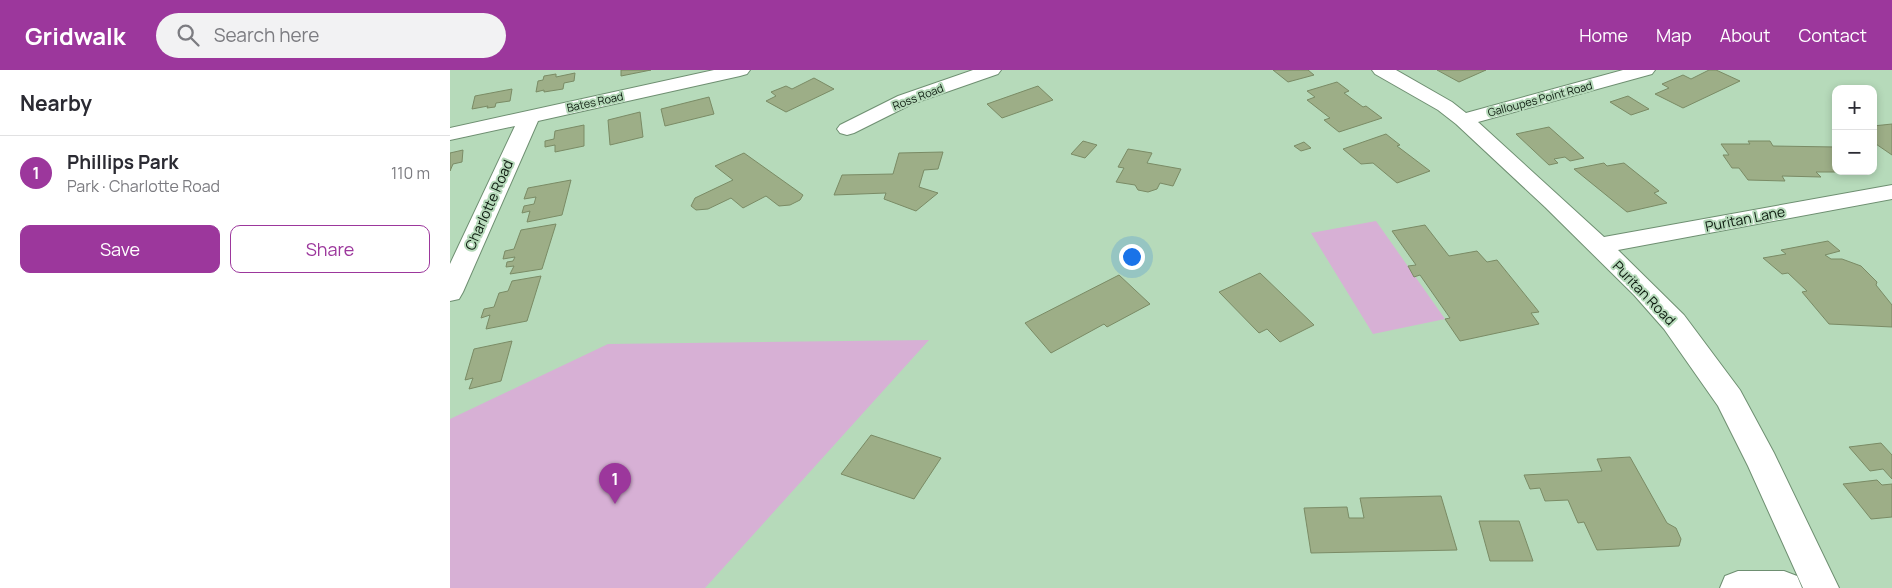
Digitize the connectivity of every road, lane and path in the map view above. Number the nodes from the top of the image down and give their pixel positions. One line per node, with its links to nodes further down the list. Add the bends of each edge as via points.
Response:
1 (740, 70): 5 (street, Bates Road)
2 (991, 70): 7 (street, Ross Road, via 905,100)
3 (1382, 70): 6 (street, Puritan Road)
4 (1645, 70): 6 (street, Galloupes Point Road)
5 (529, 117): 8 (street, Bates Road); 11 (street, Charlotte Road)
6 (1463, 120): 10 (street, Puritan Road)
7 (847, 129)
8 (450, 134)
9 (1892, 192): 10 (street, Puritan Lane)
10 (1598, 246): 14 (street, Puritan Road, via 1674,322 1729,398)
11 (450, 292)
12 (1738, 588): 13 (street)
13 (1784, 588)
14 (1821, 588)

